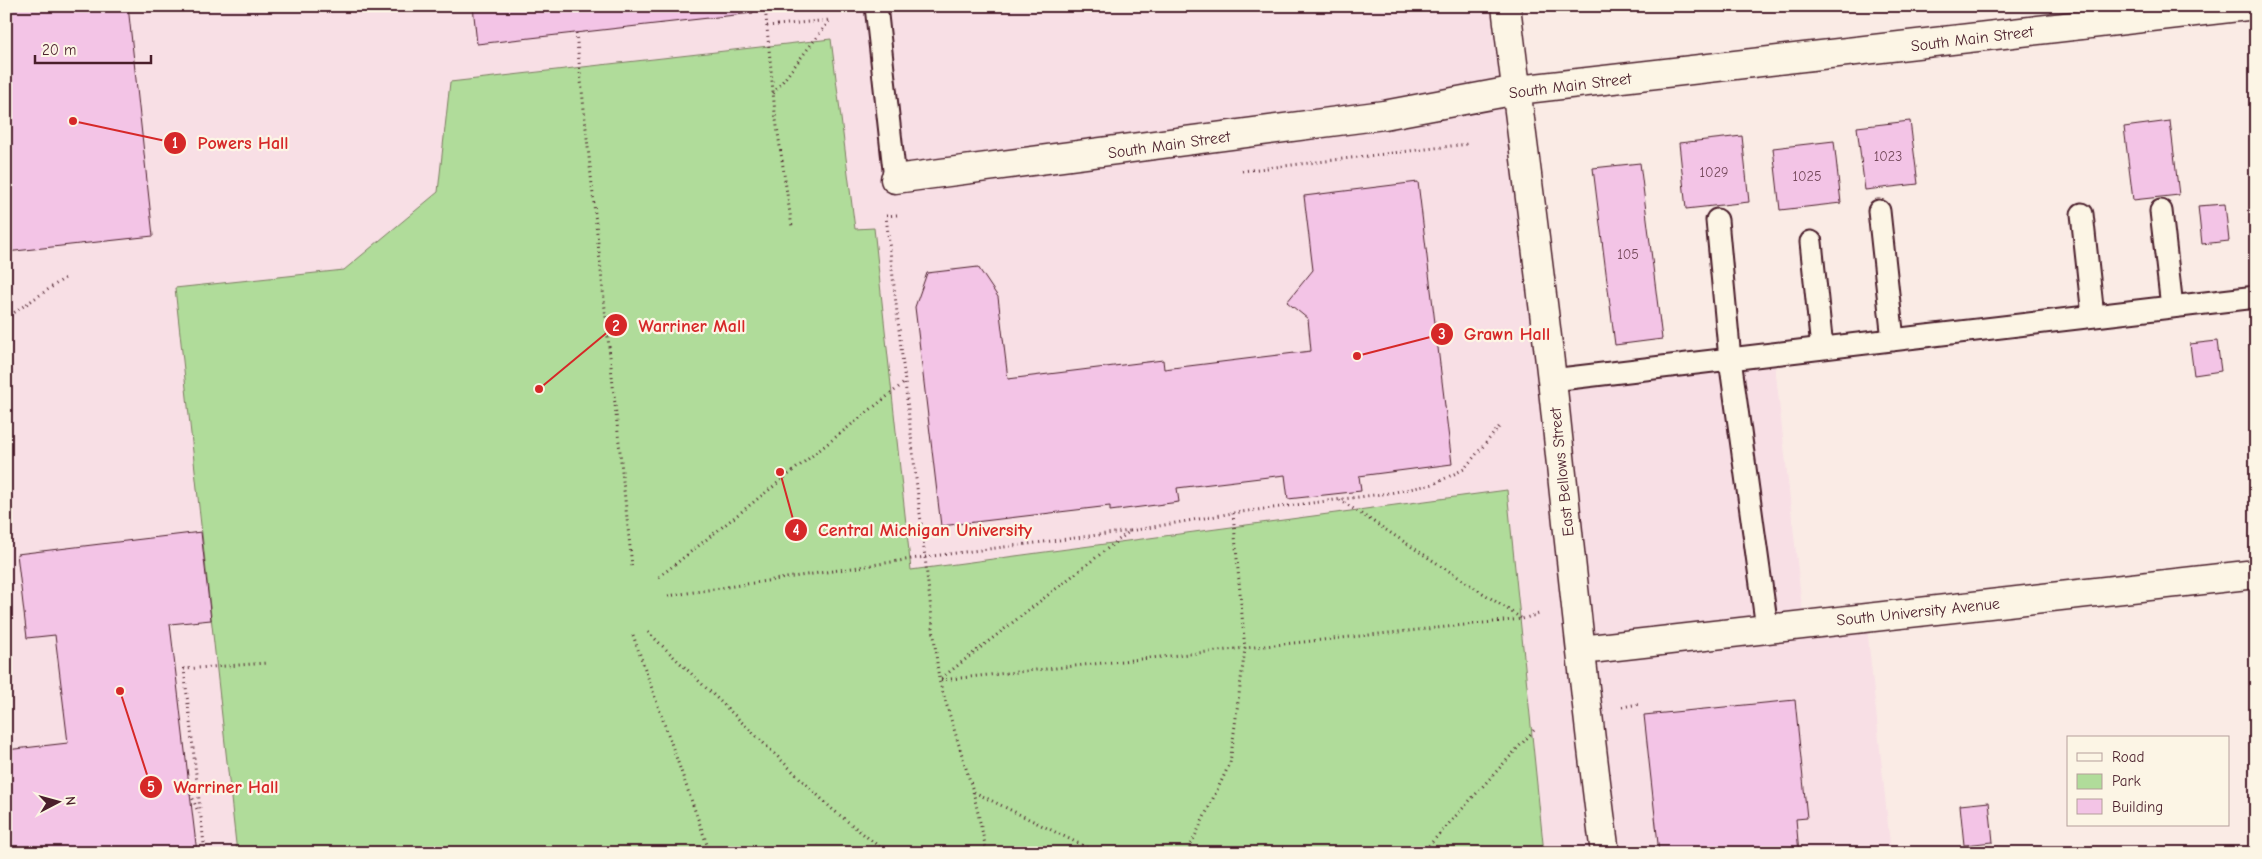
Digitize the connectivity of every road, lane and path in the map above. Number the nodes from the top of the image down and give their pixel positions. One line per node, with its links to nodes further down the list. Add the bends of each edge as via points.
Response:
1 (765, 6): 5 (path)
2 (876, 6): 11 (lane)
3 (1506, 6): 7 (street, East Bellows Street)
4 (2247, 6): 7 (street, South Main Street)
5 (767, 26): 8 (path); 8 (path, via 830,20)
6 (576, 33): 34 (path)
7 (1517, 90): 11 (street, South Main Street, via 1384,115); 27 (street, East Bellows Street)
8 (773, 94): 17 (path)
9 (1468, 144): 10 (path)
10 (1235, 172)
11 (895, 179)
12 (1879, 211): 24 (lane)
13 (2161, 211): 21 (lane)
14 (904, 214): 28 (path, via 886,216)
15 (2082, 214): 22 (lane)
16 (1716, 220): 26 (lane)
17 (792, 227)
18 (1811, 242): 25 (lane)
19 (65, 278): 23 (path)
20 (2256, 297): 21 (lane)
21 (2172, 307): 22 (lane)
22 (2093, 316): 24 (lane)
23 (6, 318)
24 (1893, 340): 25 (lane)
25 (1822, 348): 26 (lane)
26 (1730, 359): 27 (lane); 40 (lane)
27 (1552, 380): 44 (street, East Bellows Street)
28 (904, 383): 33 (path); 36 (path)
29 (1500, 426): 30 (path, via 1464,469 1434,484)
30 (1339, 500): 31 (path); 39 (path)
31 (1233, 513): 32 (path); 43 (path)
32 (1130, 532): 33 (path); 46 (path)
33 (925, 557): 37 (path); 46 (path)
34 (632, 566)
35 (2256, 574): 40 (street, South University Avenue)
36 (659, 577)
37 (668, 596)
38 (1539, 614): 39 (path)
39 (1522, 619): 43 (path)
40 (1767, 628): 44 (street, South University Avenue)
41 (648, 632): 55 (path, via 832,809)
42 (633, 635): 54 (path)
43 (1245, 649): 46 (path); 58 (path, via 1230,764)
44 (1581, 650): 60 (street, East Bellows Street, via 1586,716)
45 (267, 663): 52 (path, via 184,668)
46 (938, 680): 50 (path)
47 (1639, 704): 48 (path)
48 (1621, 707)
49 (1536, 728): 59 (path)
50 (974, 791): 56 (path); 57 (path)
51 (191, 794): 52 (path)
52 (202, 822): 53 (path)
53 (205, 853)
54 (710, 853)
55 (887, 853)
56 (987, 853)
57 (1098, 853)
58 (1187, 853)
59 (1422, 853)
60 (1605, 853)

